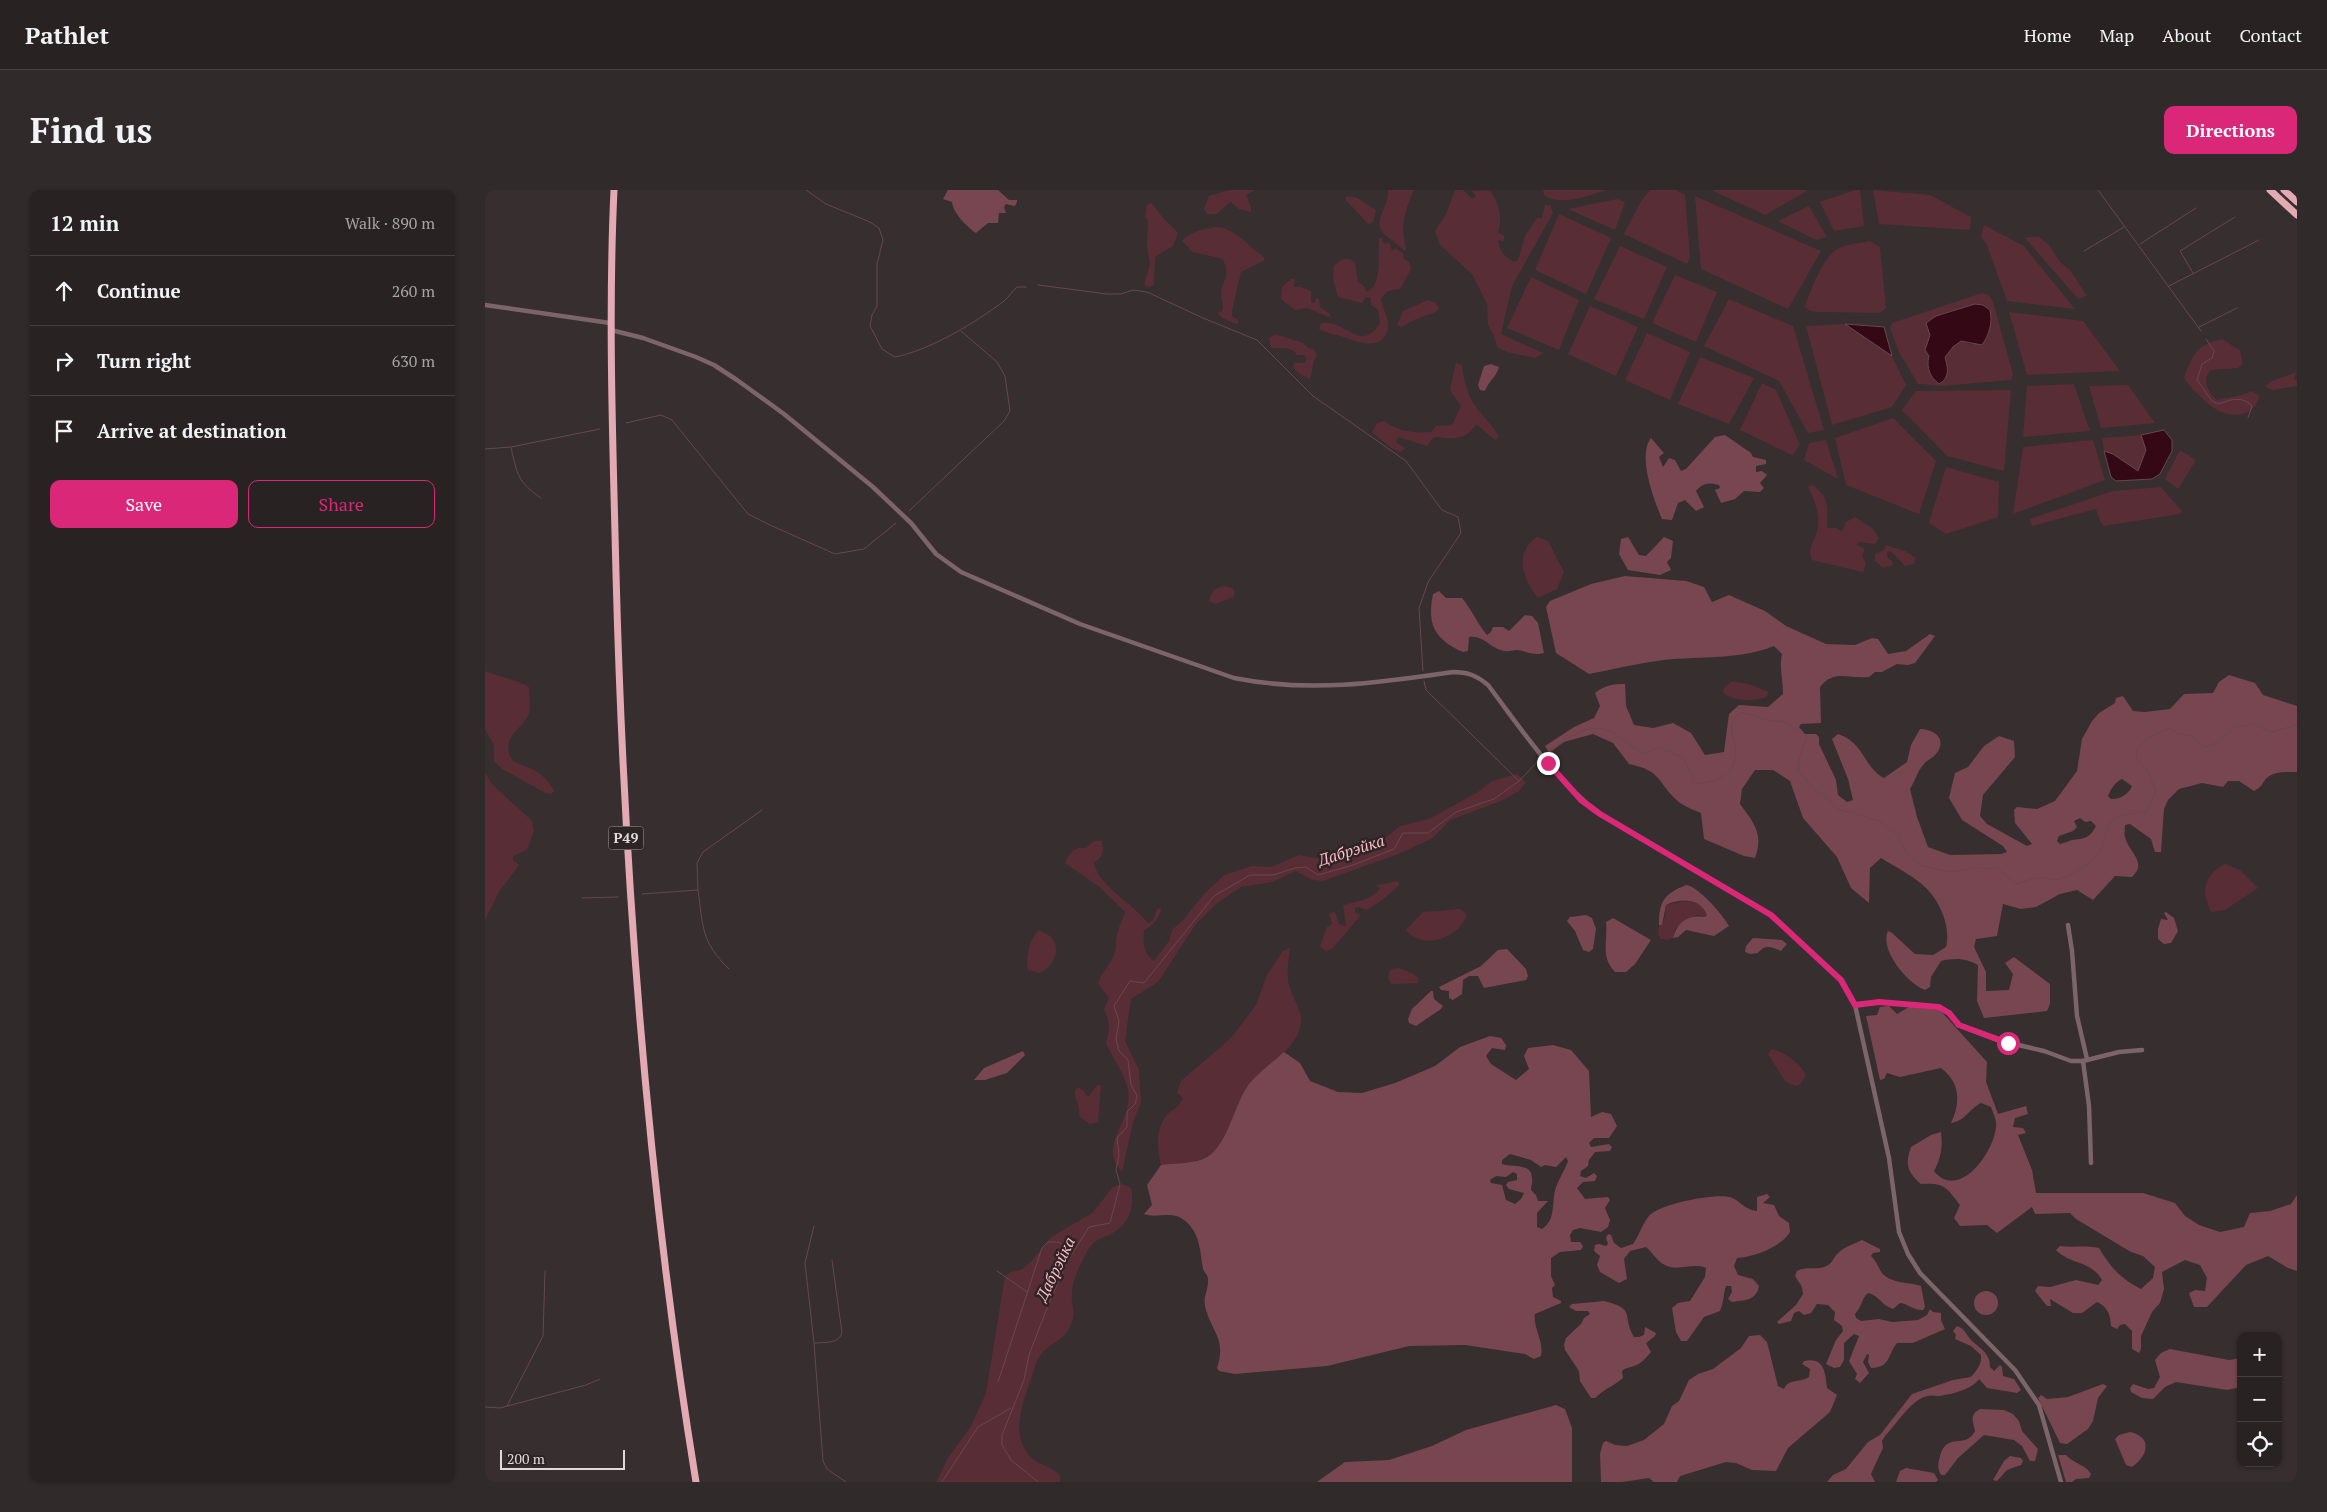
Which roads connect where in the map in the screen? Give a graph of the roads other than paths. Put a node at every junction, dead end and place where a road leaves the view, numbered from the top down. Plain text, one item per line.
1 (614, 190) edge
2 (2270, 190) edge
3 (2284, 190) edge
4 (2297, 202) edge
5 (2297, 215) edge
6 (485, 305) edge
7 (610, 327) junction
8 (2068, 925) dead end
9 (1855, 1005) junction
10 (2142, 1050) dead end
11 (2085, 1060) junction
12 (2091, 1163) dead end
13 (696, 1482) edge
14 (2061, 1482) edge

1 - 7 highway, Р49
2 - 5 highway
3 - 4 highway
6 - 7 street
7 - 9 street
7 - 13 highway, Р49
8 - 11 street
9 - 11 street
9 - 14 street
10 - 11 street
11 - 12 street

